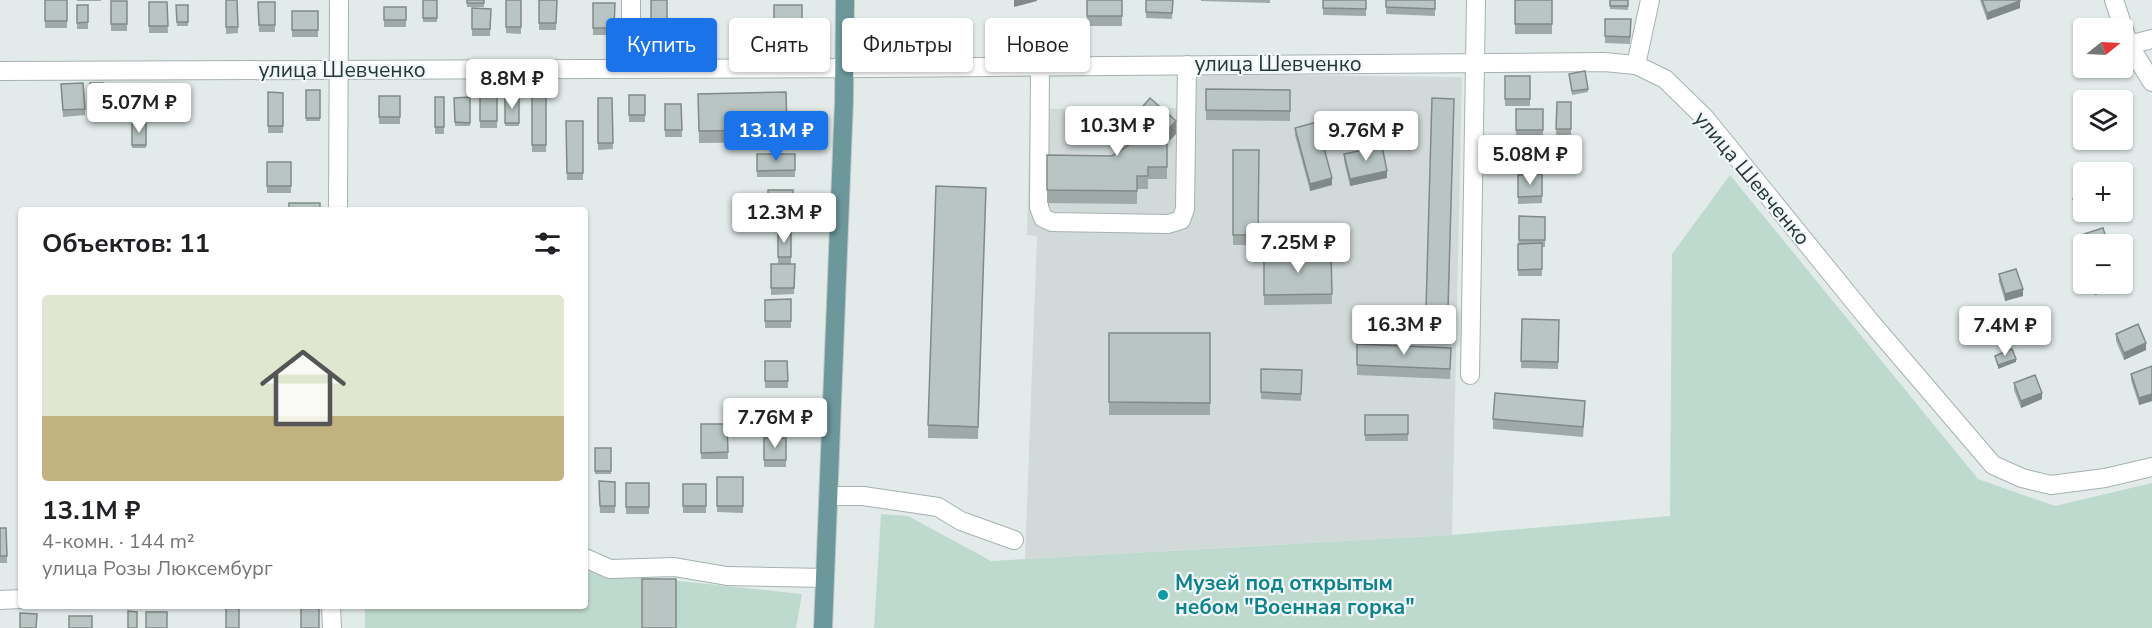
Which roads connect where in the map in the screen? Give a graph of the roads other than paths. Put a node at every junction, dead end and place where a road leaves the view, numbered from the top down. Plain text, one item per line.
1 (339, 0) edge
2 (631, 0) edge
3 (845, 0) edge
4 (1476, 0) edge
5 (1650, 0) edge
6 (2114, 0) edge
7 (631, 18) edge
8 (845, 18) edge
9 (2120, 18) edge
10 (2152, 39) edge
11 (2133, 44) edge
12 (2133, 51) edge
13 (1475, 62) junction
14 (1187, 65) junction
15 (1636, 65) junction
16 (1090, 66) edge
17 (606, 68) edge
18 (717, 68) edge
19 (842, 68) edge
20 (339, 70) junction
21 (0, 71) edge
22 (844, 72) edge
23 (1040, 72) edge
24 (2152, 82) edge
25 (338, 207) edge
26 (1470, 375) dead end
27 (2152, 467) edge
28 (828, 496) junction
29 (1014, 540) dead end
30 (588, 559) edge
31 (825, 578) junction
32 (18, 598) edge
33 (0, 600) edge
34 (331, 609) edge
35 (332, 628) edge
36 (823, 628) edge

1 - 20 street
2 - 7 street
3 - 8 main road
4 - 13 street
5 - 15 street
6 - 9 street
10 - 11 street
12 - 24 street
13 - 14 street, улица Шевченко
13 - 15 street, улица Шевченко
13 - 26 street
14 - 16 street, улица Шевченко
14 - 23 street
15 - 27 street, улица Шевченко
17 - 20 street, улица Шевченко
18 - 19 street, улица Шевченко
20 - 21 street, улица Шевченко
20 - 25 street
22 - 28 main road
28 - 29 street
28 - 31 main road
30 - 31 street
31 - 36 main road
32 - 33 street
34 - 35 street

